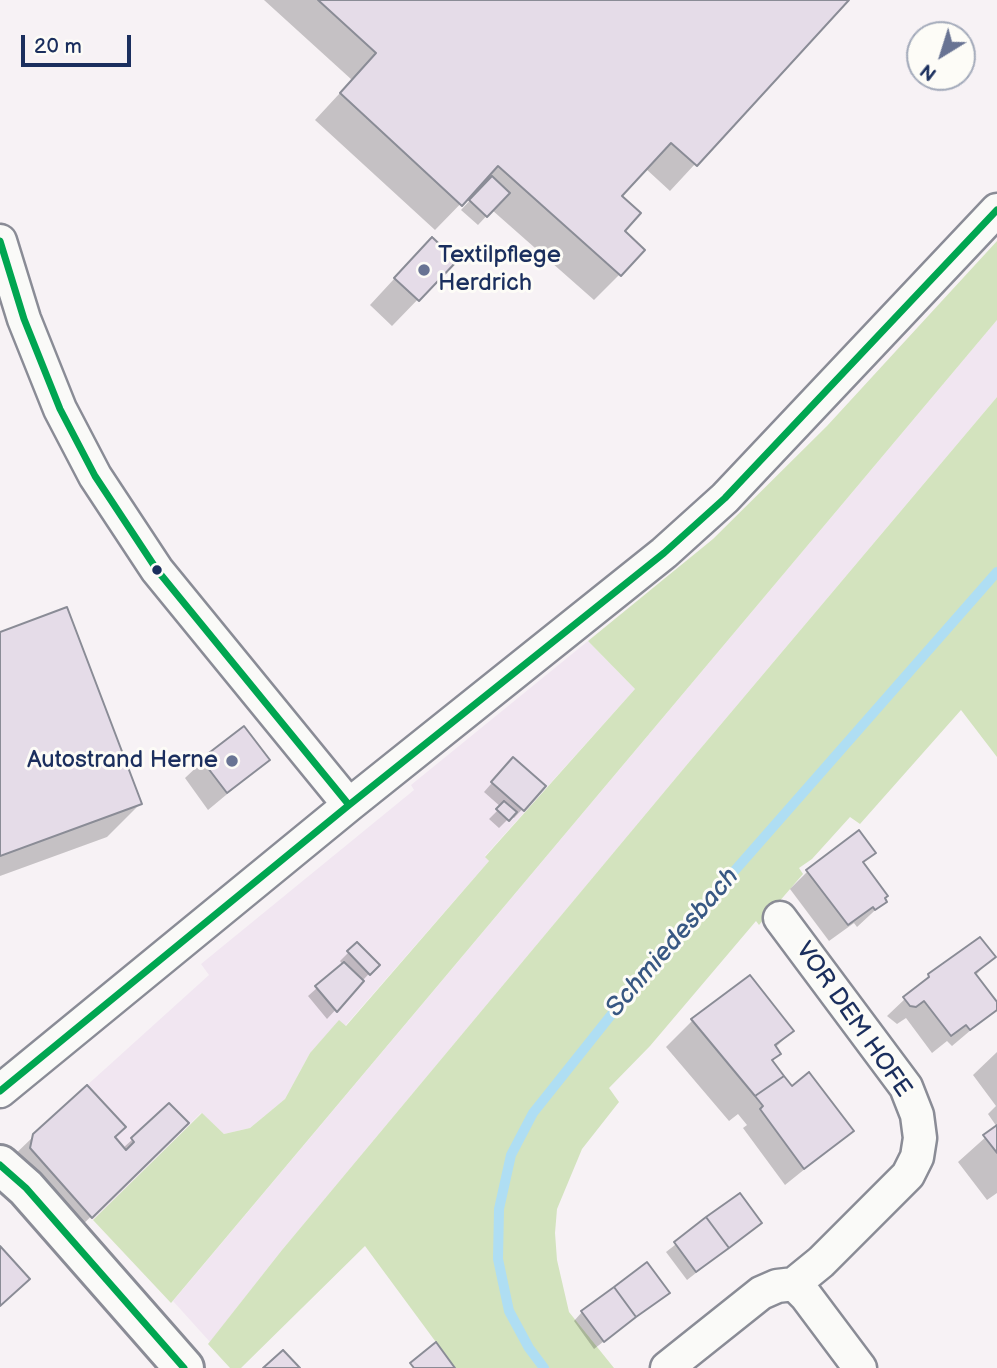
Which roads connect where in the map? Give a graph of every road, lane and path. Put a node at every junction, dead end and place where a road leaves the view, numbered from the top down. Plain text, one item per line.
1 (997, 210) edge
2 (0, 241) edge
3 (12, 323) edge
4 (349, 805) junction
5 (780, 918) dead end
6 (0, 1091) edge
7 (0, 1165) edge
8 (794, 1284) junction
9 (184, 1368) edge
10 (667, 1368) edge
11 (860, 1368) edge

1 - 4 street
2 - 3 street
3 - 4 street
4 - 6 street
5 - 8 street, VOR DEM HOFE
7 - 9 street
8 - 10 street, VOR DEM HOFE
8 - 11 street

